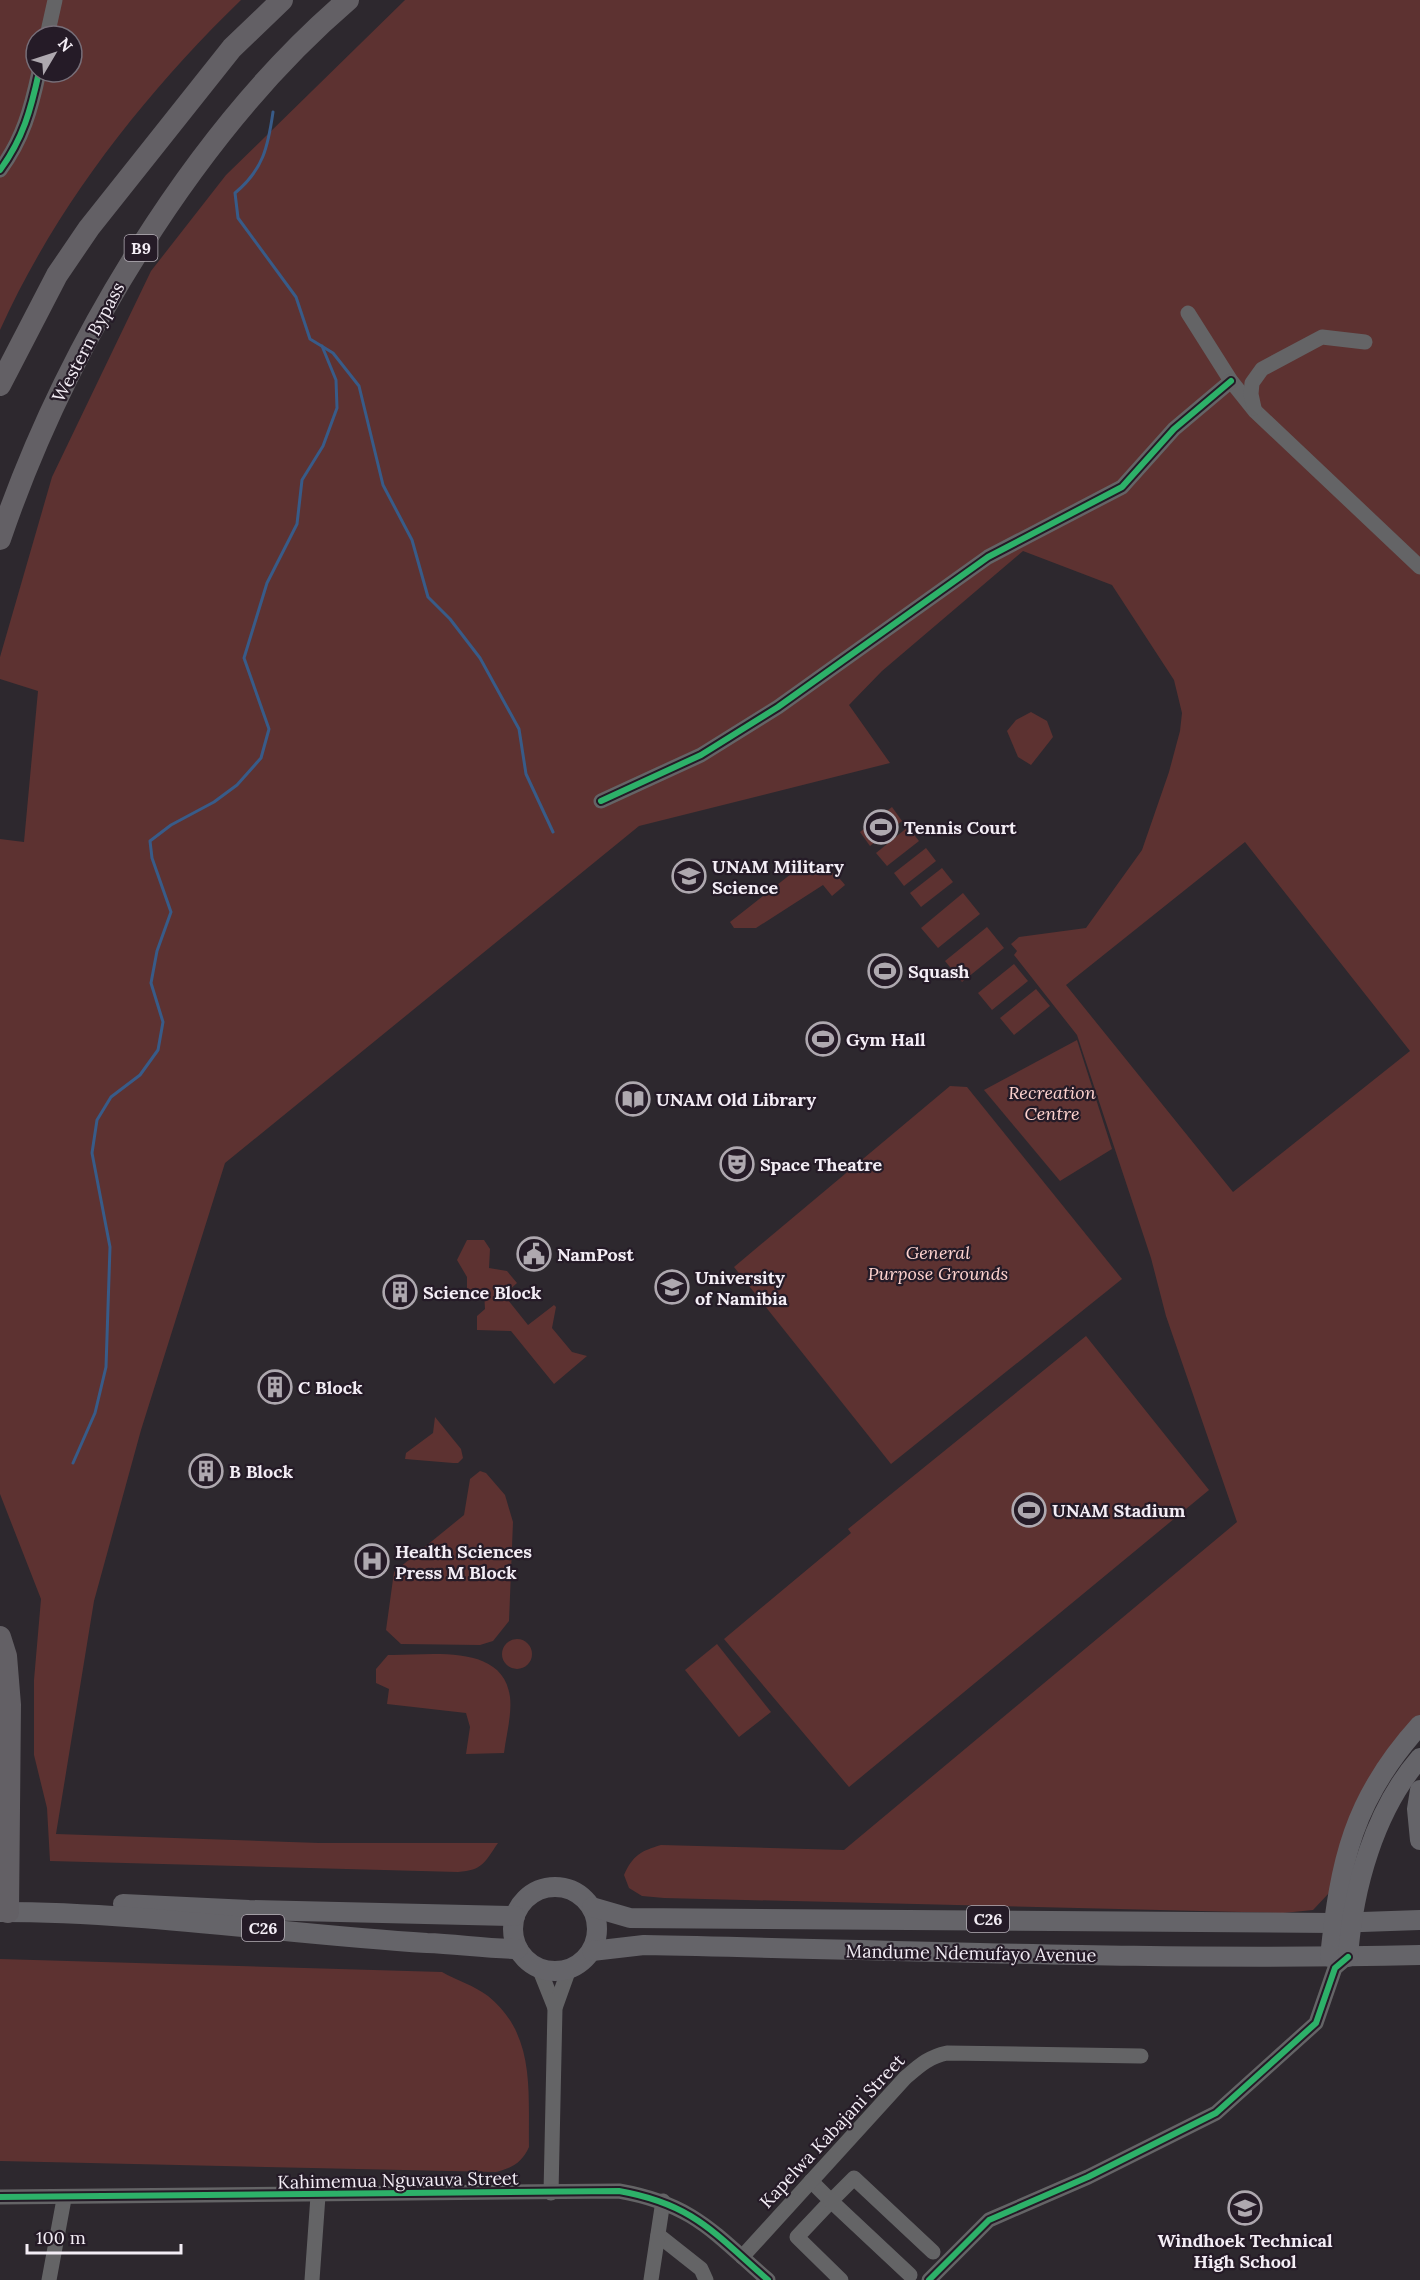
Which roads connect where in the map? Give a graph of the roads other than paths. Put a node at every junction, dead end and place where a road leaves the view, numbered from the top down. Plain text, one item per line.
1 (55, 0) edge
2 (282, 0) edge
3 (348, 0) edge
4 (49, 24) edge
5 (36, 84) edge
6 (0, 170) edge
7 (1188, 313) dead end
8 (1365, 342) dead end
9 (1231, 381) junction
10 (0, 385) edge
11 (1255, 411) junction
12 (0, 539) edge
13 (1420, 567) edge
14 (601, 801) dead end
15 (0, 1637) edge
16 (1420, 1725) edge
17 (1420, 1758) edge
18 (1420, 1790) edge
19 (1420, 1840) edge
20 (4, 1905) edge
21 (592, 1907) junction
22 (1420, 1920) edge
23 (1342, 1923) junction
24 (515, 1932) junction
25 (592, 1951) junction
26 (1420, 1955) edge
27 (1338, 1961) junction
28 (535, 1966) junction
29 (569, 1970) junction
30 (555, 2008) junction
31 (1141, 2056) dead end
32 (811, 2181) junction
33 (551, 2193) junction
34 (318, 2196) junction
35 (0, 2197) edge
36 (64, 2199) junction
37 (831, 2200) junction
38 (663, 2201) junction
39 (658, 2235) junction
40 (933, 2252) dead end
41 (742, 2257) junction
42 (910, 2275) dead end
43 (49, 2280) edge
44 (312, 2280) edge
45 (651, 2280) edge
46 (706, 2280) edge
47 (768, 2280) edge
48 (841, 2280) edge
49 (929, 2280) edge

1 - 4 street
2 - 10 highway
3 - 12 highway, Western Bypass / B9
5 - 6 street
7 - 9 street
8 - 11 street
9 - 11 street
9 - 14 street
11 - 13 street
15 - 20 highway
16 - 23 main road
17 - 23 main road
18 - 19 main road
20 - 24 main road, C26
20 - 24 main road, C26
21 - 23 main road, Mandume Ndemufayo Avenue / C26
21 - 24 main road, Mandume Ndemufayo Avenue / C26
21 - 25 main road
22 - 23 main road, Mandume Ndemufayo Avenue / C26
23 - 27 main road
24 - 28 main road
25 - 27 main road, Mandume Ndemufayo Avenue / C26
25 - 29 main road
26 - 27 main road, Mandume Ndemufayo Avenue / C26
27 - 49 street
28 - 29 main road
28 - 30 street
29 - 30 street
30 - 33 street
31 - 32 street, Kapelwa Kabajani Street
32 - 37 street
32 - 41 street, Kapelwa Kabajani Street
33 - 34 street, Kahimemua Nguvauva Street
33 - 38 street, Kahimemua Nguvauva Street
34 - 36 street, Kahimemua Nguvauva Street
34 - 44 street
35 - 36 street, Kahimemua Nguvauva Street
36 - 43 street
37 - 40 street
37 - 42 street
37 - 48 street
38 - 39 street
38 - 41 street, Kahimemua Nguvauva Street
39 - 45 street
39 - 46 street
41 - 47 street, Kahimemua Nguvauva Street

